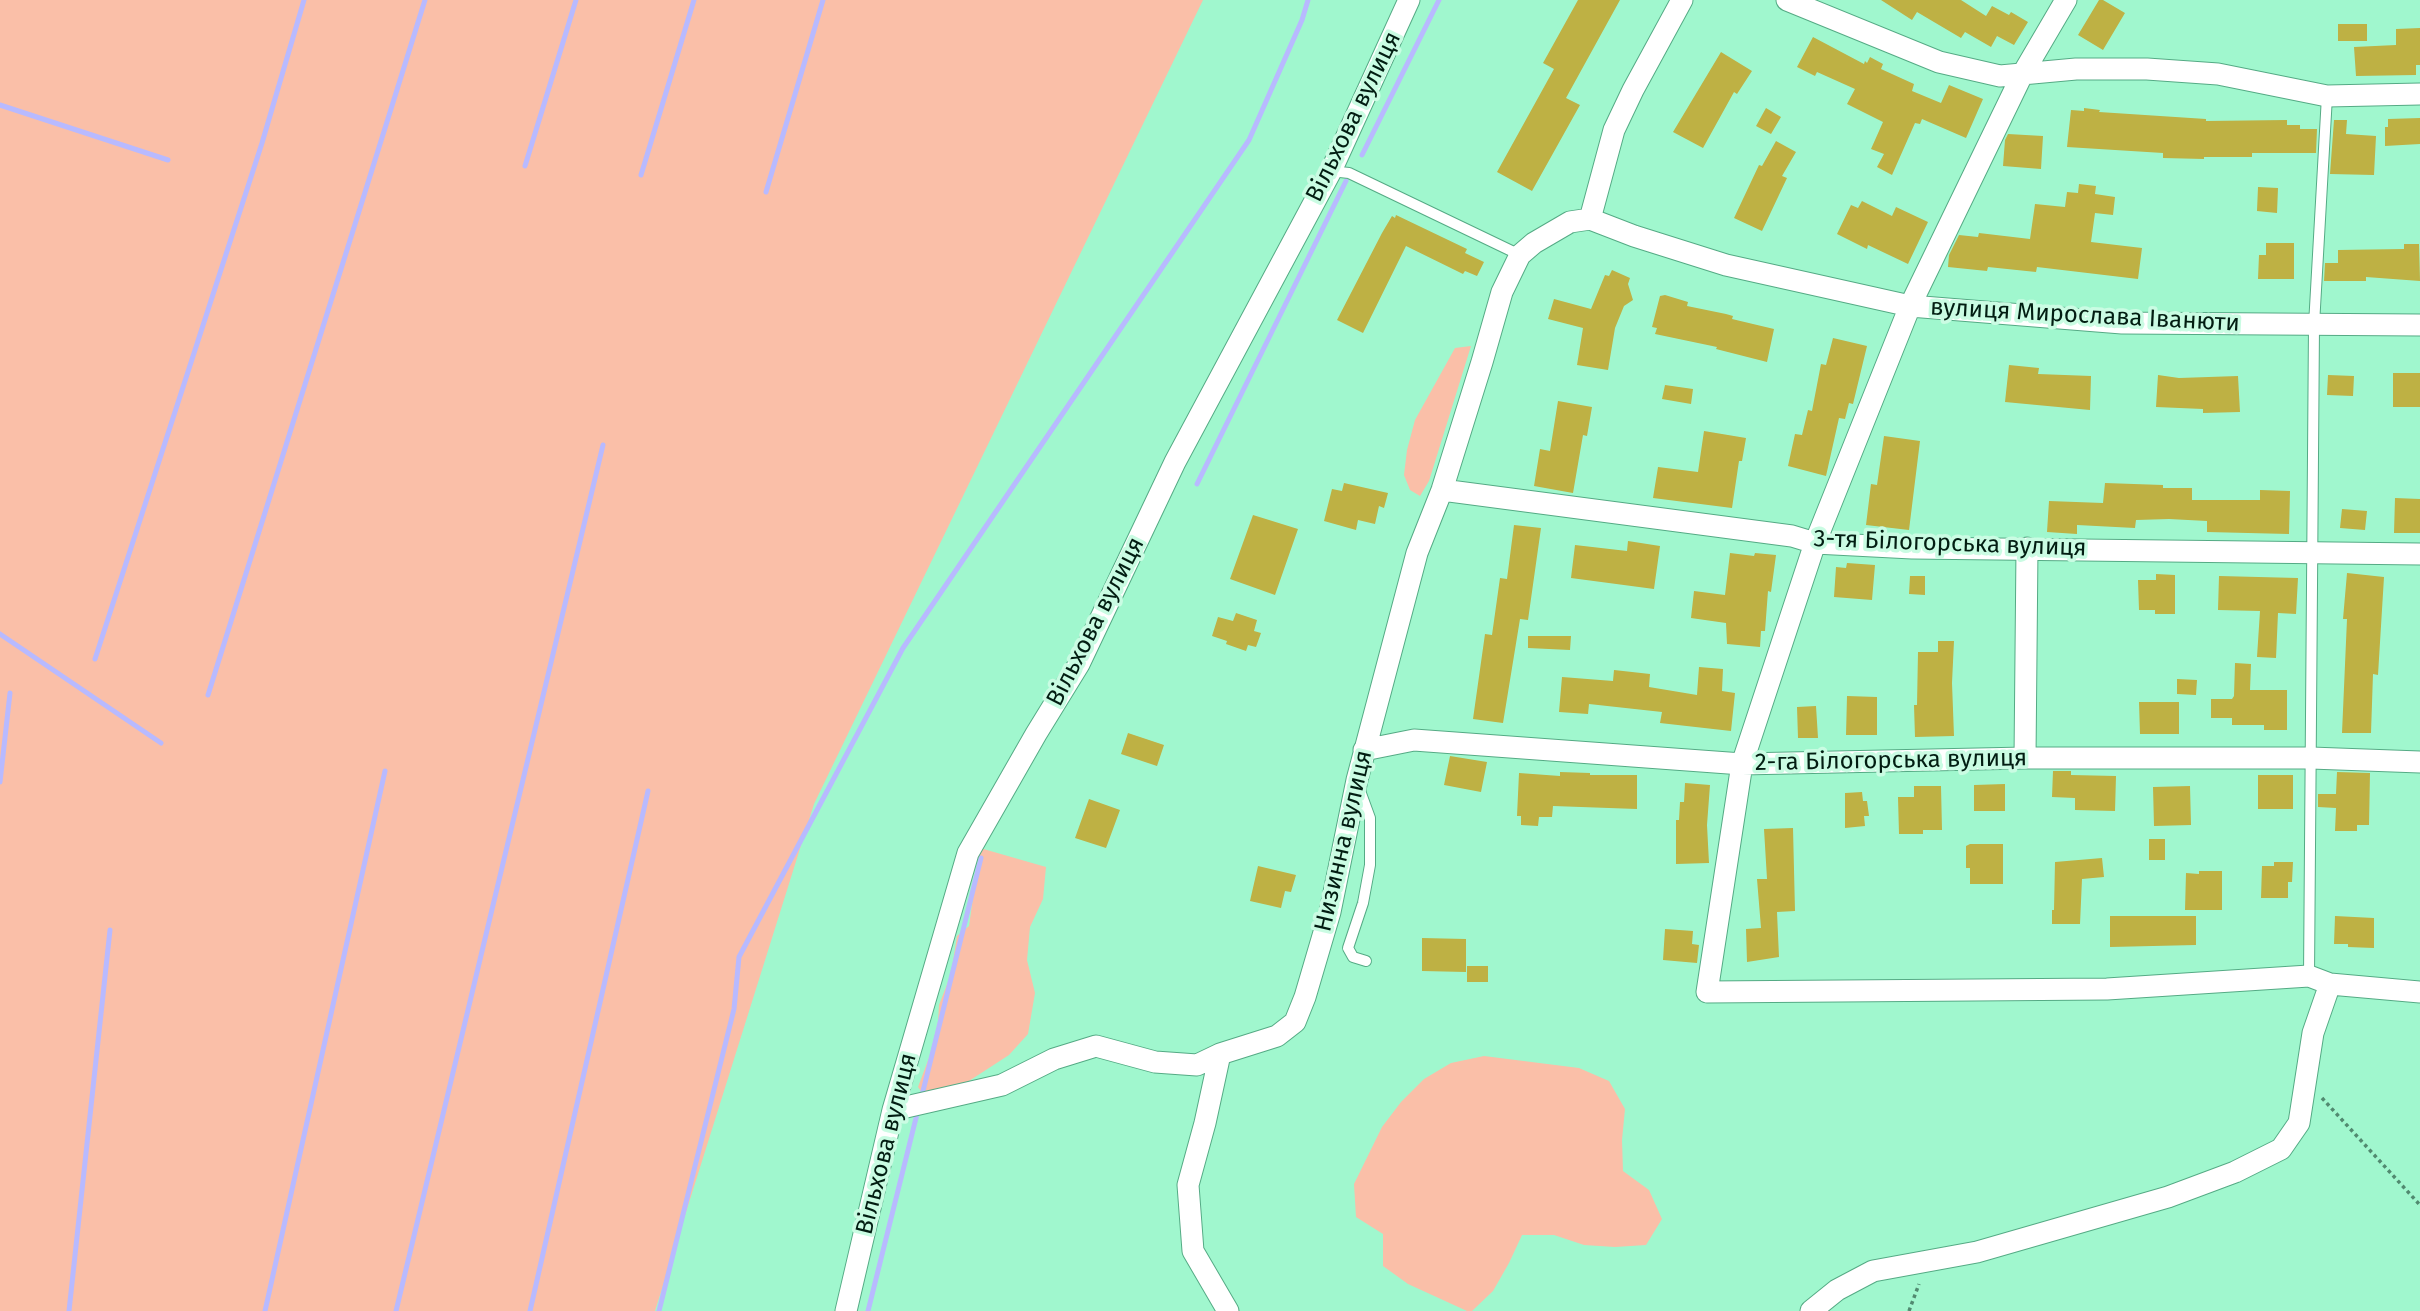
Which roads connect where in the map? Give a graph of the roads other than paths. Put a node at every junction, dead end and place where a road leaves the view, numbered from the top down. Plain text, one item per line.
1 (1409, 0) edge
2 (1682, 0) edge
3 (1787, 0) edge
4 (2066, 0) edge
5 (2022, 75) junction
6 (2420, 94) edge
7 (2328, 96) junction
8 (1331, 171) junction
9 (1590, 219) junction
10 (1520, 255) junction
11 (1910, 306) junction
12 (2314, 325) junction
13 (2420, 325) edge
14 (1442, 490) junction
15 (1815, 543) junction
16 (2027, 548) junction
17 (2313, 552) junction
18 (2420, 554) edge
19 (1364, 750) junction
20 (2025, 758) junction
21 (2311, 758) junction
22 (2420, 762) edge
23 (1742, 764) junction
24 (1357, 780) junction
25 (1366, 961) dead end
26 (2309, 975) junction
27 (2330, 984) junction
28 (2420, 992) edge
29 (1220, 1054) junction
30 (892, 1110) junction
31 (846, 1311) edge
32 (1228, 1311) edge
33 (1811, 1311) edge

1 - 8 street, Вільхова вулиця
2 - 9 street
3 - 5 street
4 - 5 street
5 - 7 street
5 - 11 street
6 - 7 street
7 - 12 lane
8 - 10 lane
8 - 30 street, Вільхова вулиця
9 - 10 street
9 - 11 street, вулиця Мирослава Іванюти
10 - 14 street, Низинна вулиця
11 - 12 street, вулиця Мирослава Іванюти
11 - 15 street
12 - 13 street, вулиця Мирослава Іванюти
12 - 17 lane
14 - 15 street, 3-тя Білогорська вулиця
14 - 19 street, Низинна вулиця
15 - 16 street, 3-тя Білогорська вулиця
15 - 23 street
16 - 17 street, 3-тя Білогорська вулиця
16 - 20 street
17 - 18 street, 3-тя Білогорська вулиця
17 - 21 lane
19 - 23 street, 2-га Білогорська вулиця
19 - 24 street, Низинна вулиця
20 - 21 street, 2-га Білогорська вулиця
20 - 23 street, 2-га Білогорська вулиця
21 - 22 street, 2-га Білогорська вулиця
21 - 26 lane
23 - 26 street
24 - 25 lane
24 - 29 street, Низинна вулиця
26 - 27 street
27 - 28 street
27 - 33 street
29 - 30 street, Низинна вулиця
29 - 32 street
30 - 31 street, Вільхова вулиця

